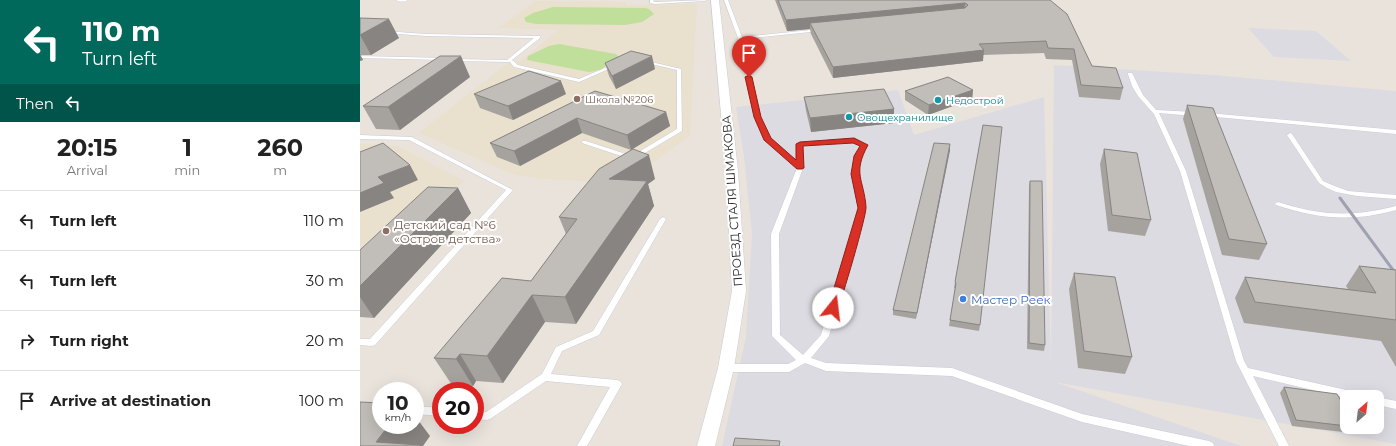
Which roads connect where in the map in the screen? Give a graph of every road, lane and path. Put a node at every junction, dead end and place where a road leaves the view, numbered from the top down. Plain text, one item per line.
1 (398, 0) edge
2 (406, 0) edge
3 (652, 0) edge
4 (705, 0) edge
5 (715, 0) edge
6 (726, 0) edge
7 (825, 30) edge
8 (383, 32) edge
9 (740, 38) junction
10 (360, 57) edge
11 (640, 60) edge
12 (508, 61) junction
13 (619, 64) edge
14 (1130, 74) dead end
15 (1154, 111) junction
16 (1396, 132) edge
17 (1290, 135) dead end
18 (360, 137) edge
19 (584, 142) dead end
20 (800, 168) junction
21 (1396, 197) edge
22 (1278, 204) dead end
23 (1396, 208) edge
24 (663, 219) dead end
25 (360, 342) edge
26 (804, 359) junction
27 (726, 368) junction
28 (1245, 371) junction
29 (545, 378) junction
30 (1340, 392) edge
31 (1384, 402) edge
32 (1396, 405) edge
33 (484, 416) edge
34 (582, 446) edge
35 (706, 446) edge
36 (1209, 446) edge
37 (1284, 446) edge

1 - 2 lane
3 - 4 lane
5 - 27 street, ПРОЕЗД СТАЛЯ ШМАКОВА
6 - 9 lane
7 - 9 lane
8 - 12 lane
9 - 20 lane
10 - 12 lane
11 - 19 lane
12 - 13 lane
14 - 15 lane
15 - 16 lane
15 - 28 lane
17 - 21 lane
18 - 25 lane
20 - 26 lane
20 - 26 lane
22 - 23 lane
24 - 29 lane
26 - 27 lane
26 - 36 lane
27 - 35 street, ПРОЕЗД СТАЛЯ ШМАКОВА
28 - 30 lane
28 - 37 lane
29 - 33 lane
29 - 34 lane
31 - 32 lane

